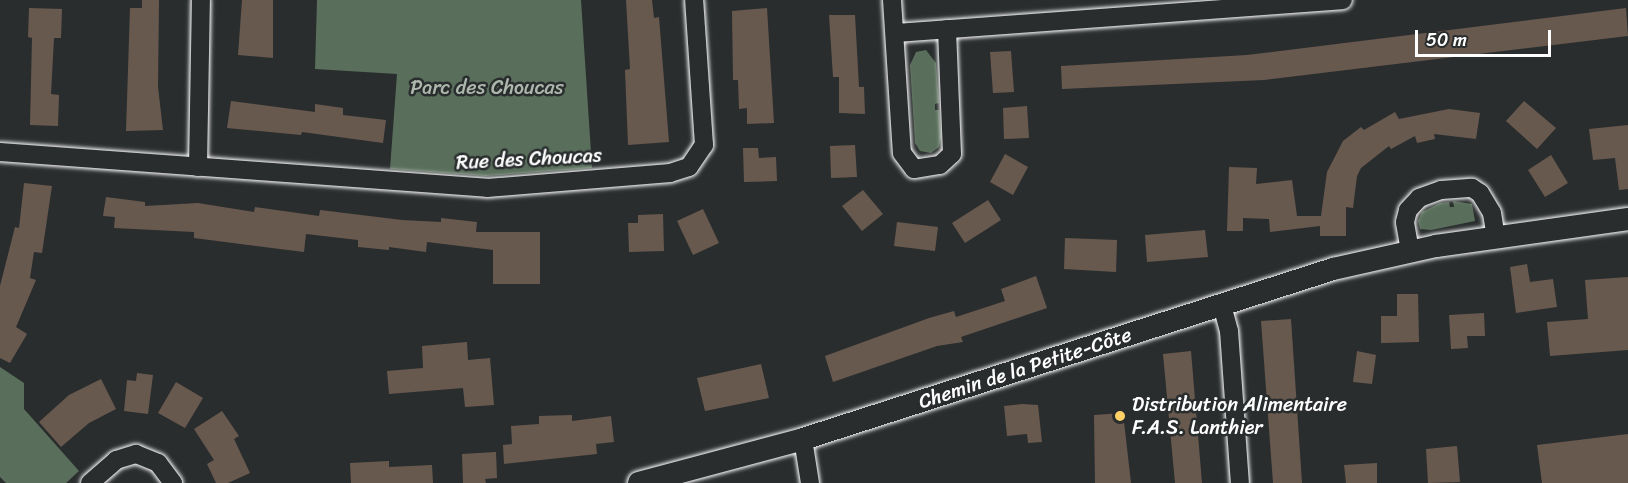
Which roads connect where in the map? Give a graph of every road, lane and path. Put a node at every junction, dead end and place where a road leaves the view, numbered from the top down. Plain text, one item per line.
1 (201, 0) edge
2 (694, 0) edge
3 (892, 0) edge
4 (1343, 0) edge
5 (947, 28) junction
6 (894, 33) junction
7 (0, 153) edge
8 (198, 167) junction
9 (1628, 219) edge
10 (1496, 237) junction
11 (1410, 251) junction
12 (1222, 305) junction
13 (803, 439) junction
14 (90, 483) edge
15 (173, 483) edge
16 (639, 483) edge
17 (810, 483) edge
18 (1240, 483) edge

1 - 8 street
2 - 8 street, Rue des Choucas
3 - 6 street
4 - 5 street
5 - 6 street
5 - 6 street
7 - 8 street, Rue des Choucas
9 - 10 street, Chemin de la Petite-Côte
10 - 11 street, Chemin de la Petite-Côte
10 - 11 street
11 - 12 street, Chemin de la Petite-Côte
12 - 13 street, Chemin de la Petite-Côte
12 - 18 street
13 - 16 street, Chemin de la Petite-Côte
13 - 17 street
14 - 15 street

